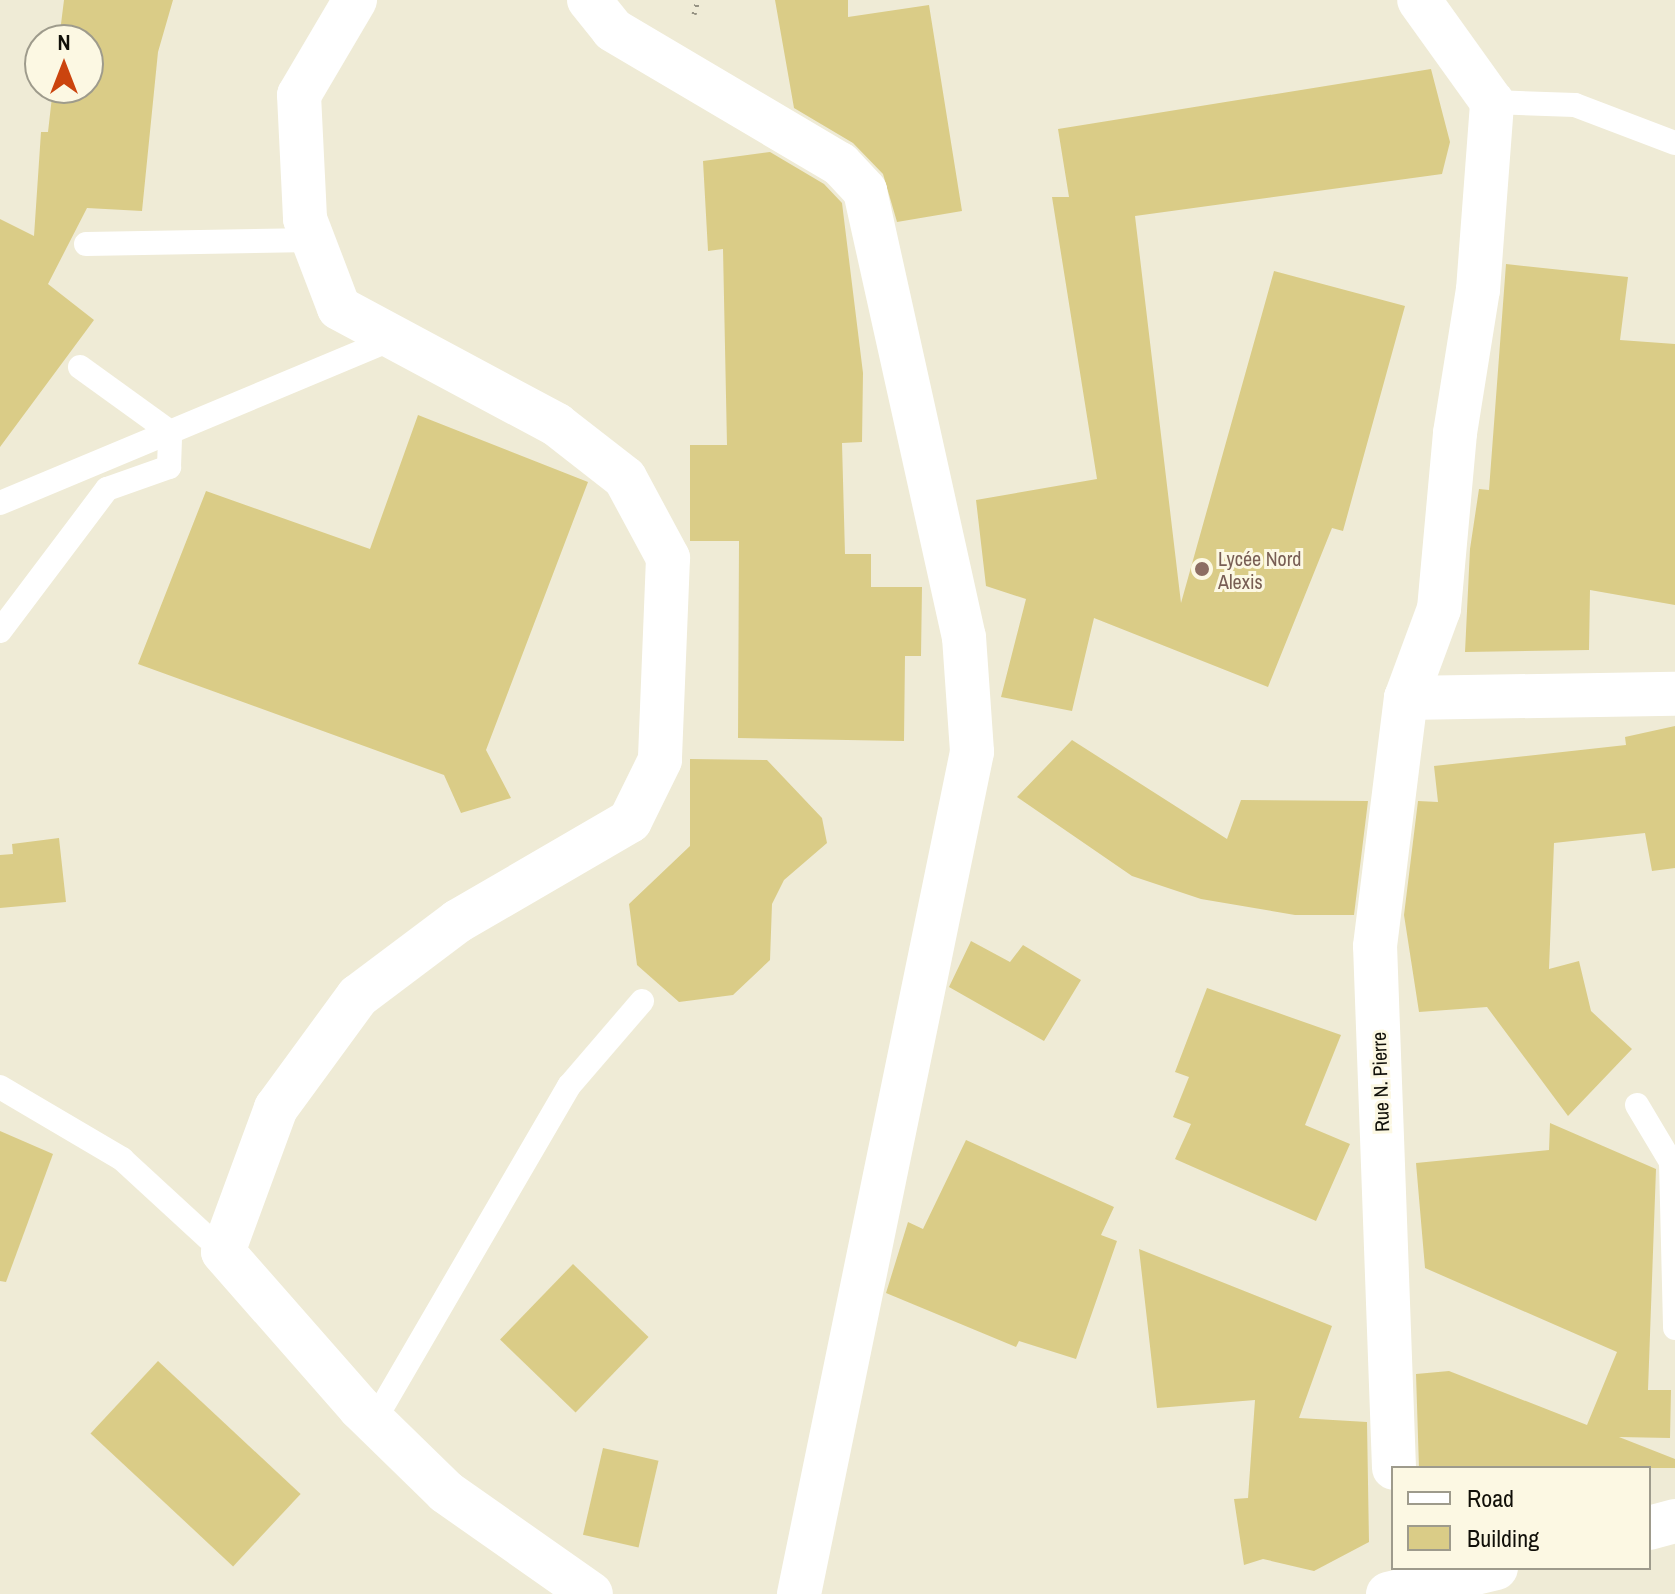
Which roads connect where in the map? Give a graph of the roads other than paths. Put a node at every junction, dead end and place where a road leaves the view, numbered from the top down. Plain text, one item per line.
1 (355, 0) edge
2 (589, 0) edge
3 (1419, 0) edge
4 (1492, 102) junction
5 (1675, 143) edge
6 (312, 240) junction
7 (86, 244) dead end
8 (392, 339) junction
9 (80, 367) dead end
10 (170, 432) junction
11 (0, 503) edge
12 (0, 631) edge
13 (1675, 694) edge
14 (1406, 698) junction
15 (642, 1001) dead end
16 (0, 1087) edge
17 (1637, 1105) dead end
18 (223, 1252) junction
19 (1675, 1328) edge
20 (374, 1421) junction
21 (1394, 1466) edge
22 (1675, 1521) edge
23 (1651, 1527) edge
24 (1483, 1570) edge
25 (1395, 1584) edge
26 (591, 1594) edge
27 (799, 1594) edge

1 - 6 street
2 - 27 street
3 - 4 street
4 - 5 lane
4 - 14 street, Rue N. Pierre
6 - 7 lane
6 - 8 street
8 - 10 lane
8 - 18 street
9 - 10 lane
10 - 11 lane
10 - 12 lane
13 - 14 street
14 - 21 street, Rue N. Pierre
15 - 20 lane
16 - 18 lane
17 - 19 lane
18 - 20 street
20 - 26 street
22 - 23 street
24 - 25 street

